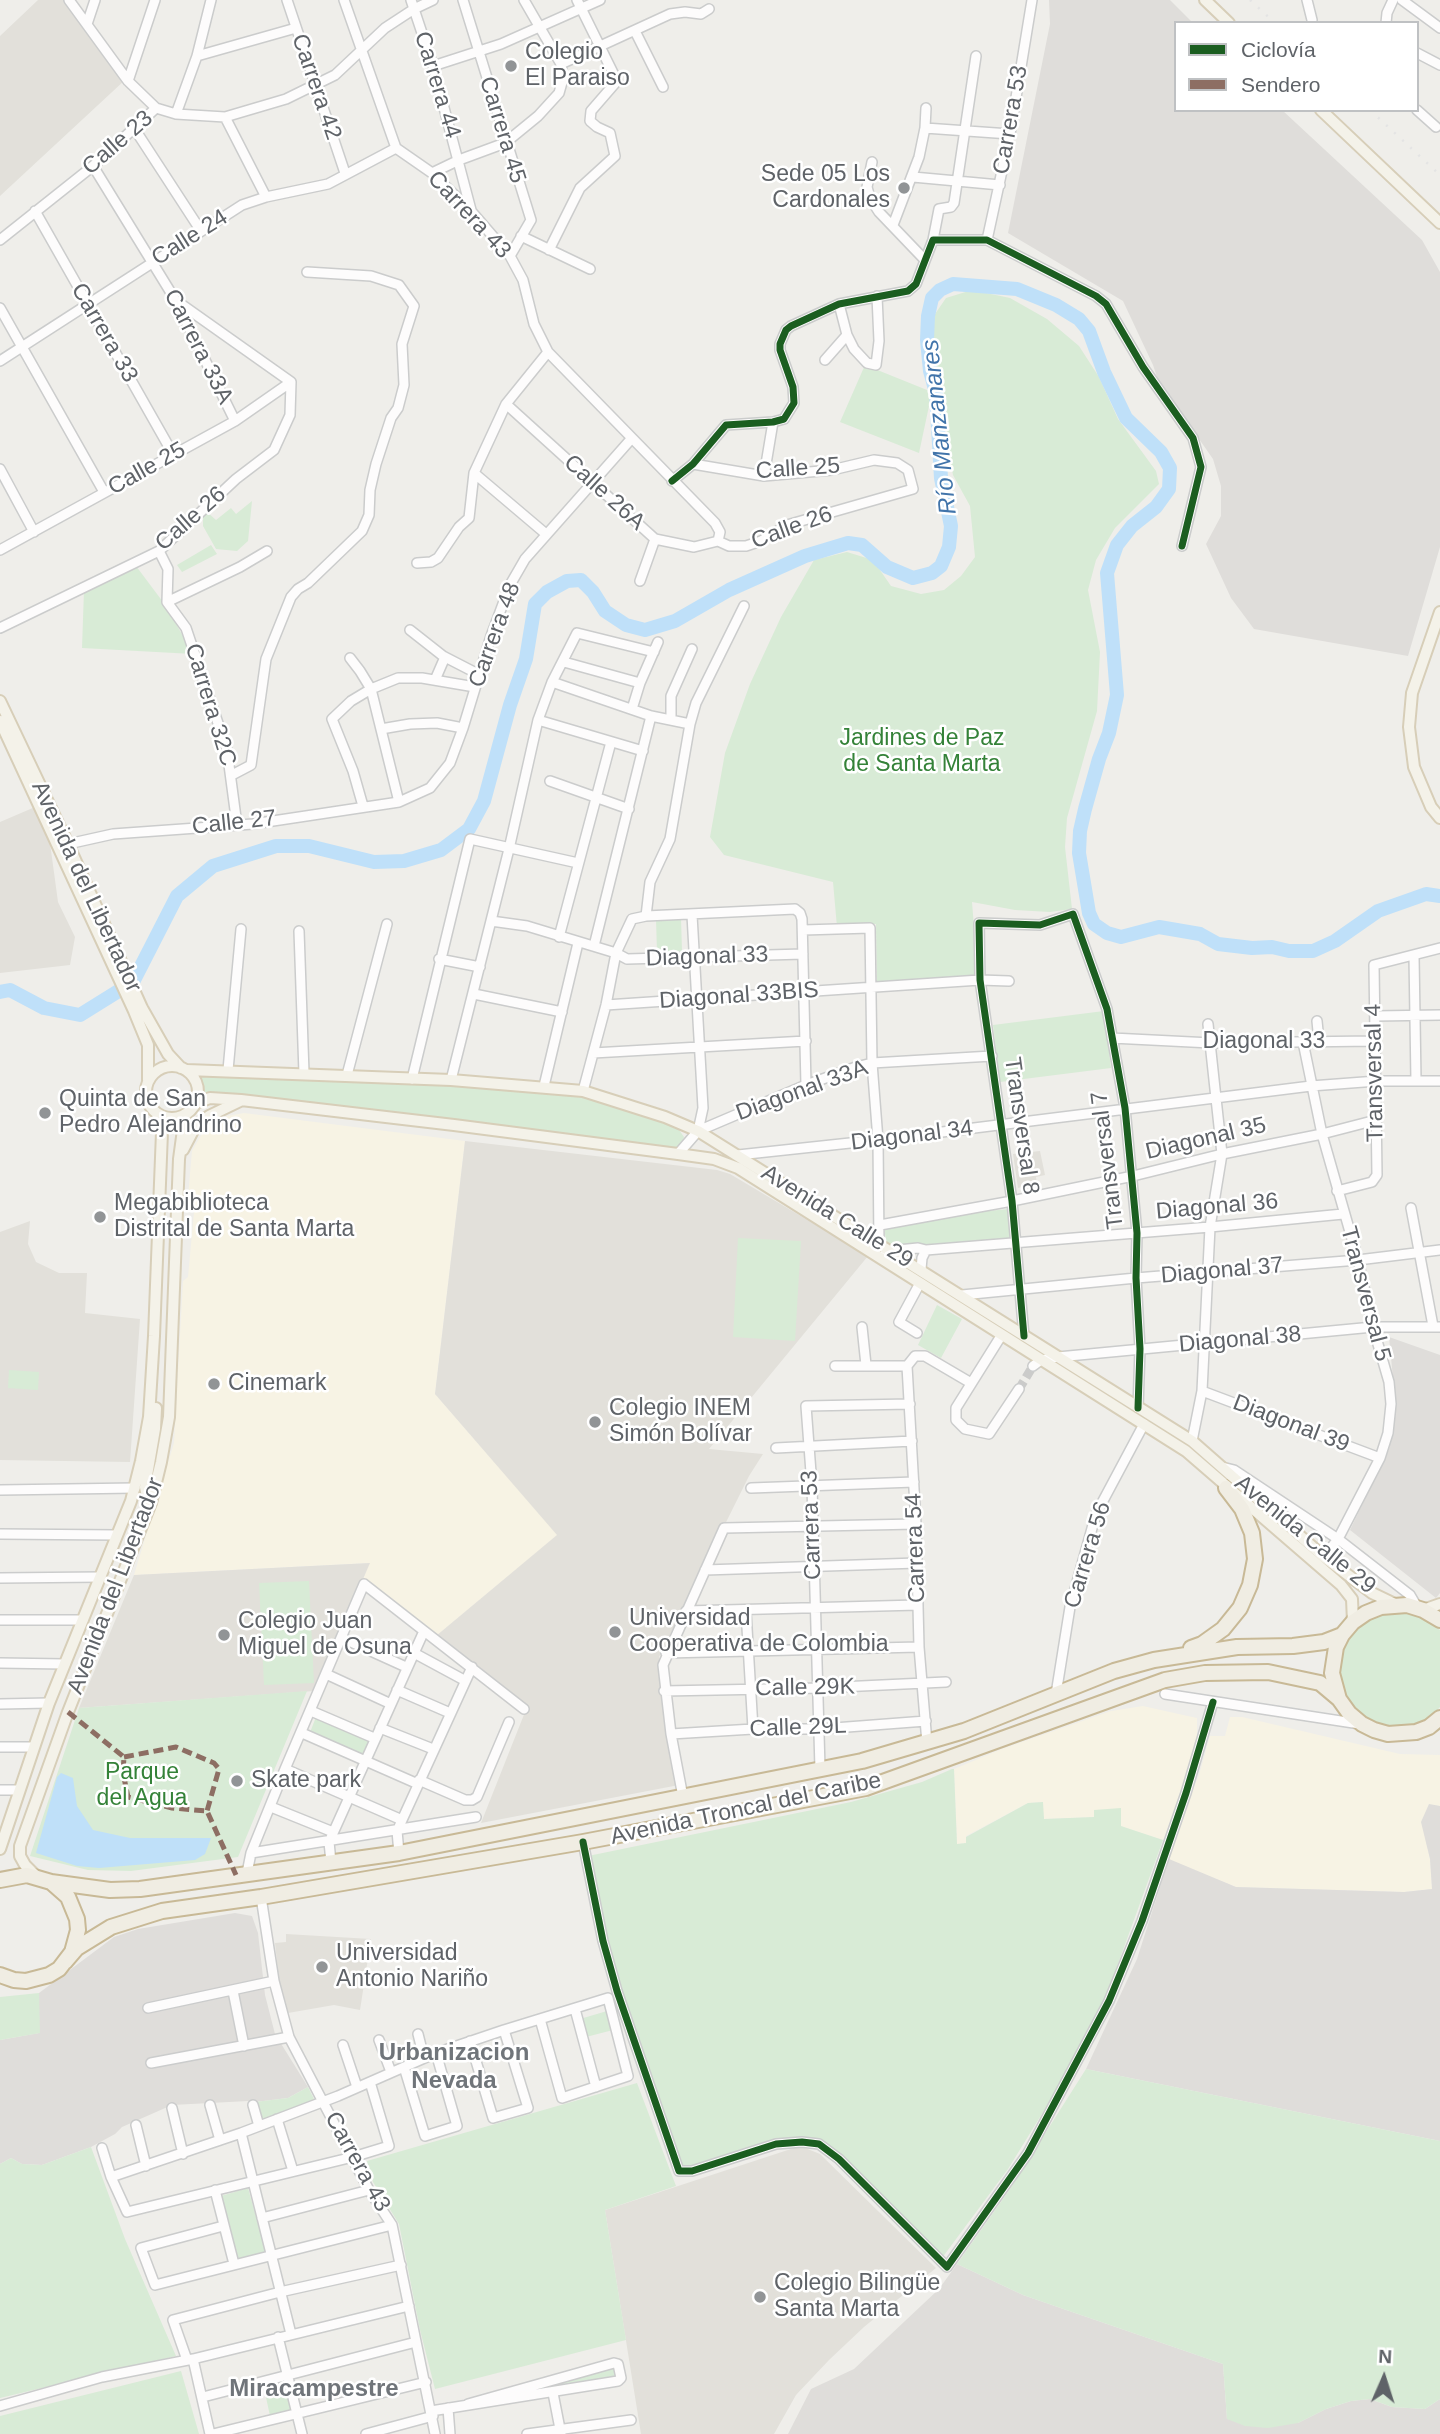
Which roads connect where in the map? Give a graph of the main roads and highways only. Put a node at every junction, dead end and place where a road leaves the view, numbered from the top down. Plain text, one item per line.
1 (1205, 0) edge
2 (1227, 21) edge
3 (1323, 112) edge
4 (1440, 223) edge
5 (1440, 612) edge
6 (0, 701) edge
7 (5, 729) edge
8 (1440, 818) edge
9 (103, 934) junction
10 (138, 1009) junction
11 (184, 1069) junction
12 (148, 1080) junction
13 (241, 1100) junction
14 (196, 1103) junction
15 (158, 1114) junction
16 (185, 1115) junction
17 (179, 1159) junction
18 (880, 1252) junction
19 (151, 1381) junction
20 (1226, 1488) junction
21 (151, 1503) junction
22 (1440, 1604) edge
23 (1396, 1605) junction
24 (1420, 1609) junction
25 (1440, 1620) edge
26 (1353, 1622) junction
27 (1342, 1635) junction
28 (1154, 1660) junction
29 (1339, 1699) junction
30 (1436, 1723) edge
31 (0, 1849) edge
32 (36, 1876) junction
33 (0, 1880) edge
34 (51, 1882) junction
35 (65, 1962) junction
36 (5, 1980) edge

1 - 2 main road
3 - 4 main road
5 - 8 main road
6 - 7 main road, Avenida del Libertador
7 - 9 main road, Avenida del Libertador
7 - 9 main road, Avenida del Libertador
9 - 10 main road, Avenida del Libertador
10 - 11 main road, Avenida del Libertador
10 - 12 main road, Avenida del Libertador
11 - 12 main road
11 - 14 main road
11 - 18 main road, Avenida Calle 29
12 - 15 main road
13 - 14 main road, Avenida Calle 29
13 - 17 main road
13 - 18 main road, Avenida Calle 29
14 - 16 main road
15 - 16 main road
15 - 19 main road, Avenida del Libertador
16 - 17 main road, Avenida del Libertador
17 - 21 main road, Avenida del Libertador
18 - 20 main road, Avenida Calle 29
18 - 23 main road, Avenida Calle 29
19 - 21 main road
19 - 31 main road, Avenida del Libertador
20 - 26 main road, Avenida Calle 29
20 - 28 highway
21 - 32 main road, Avenida del Libertador
22 - 24 main road
23 - 24 highway
23 - 26 highway
24 - 25 highway
26 - 27 highway
27 - 28 highway, Avenida Troncal del Caribe
27 - 29 highway
28 - 34 highway, Avenida Troncal del Caribe
29 - 30 highway, Avenida Troncal del Caribe
29 - 35 highway, Avenida Troncal del Caribe
32 - 33 highway
32 - 34 highway, Avenida Troncal del Caribe
34 - 35 highway
35 - 36 highway, Avenida Troncal del Caribe

